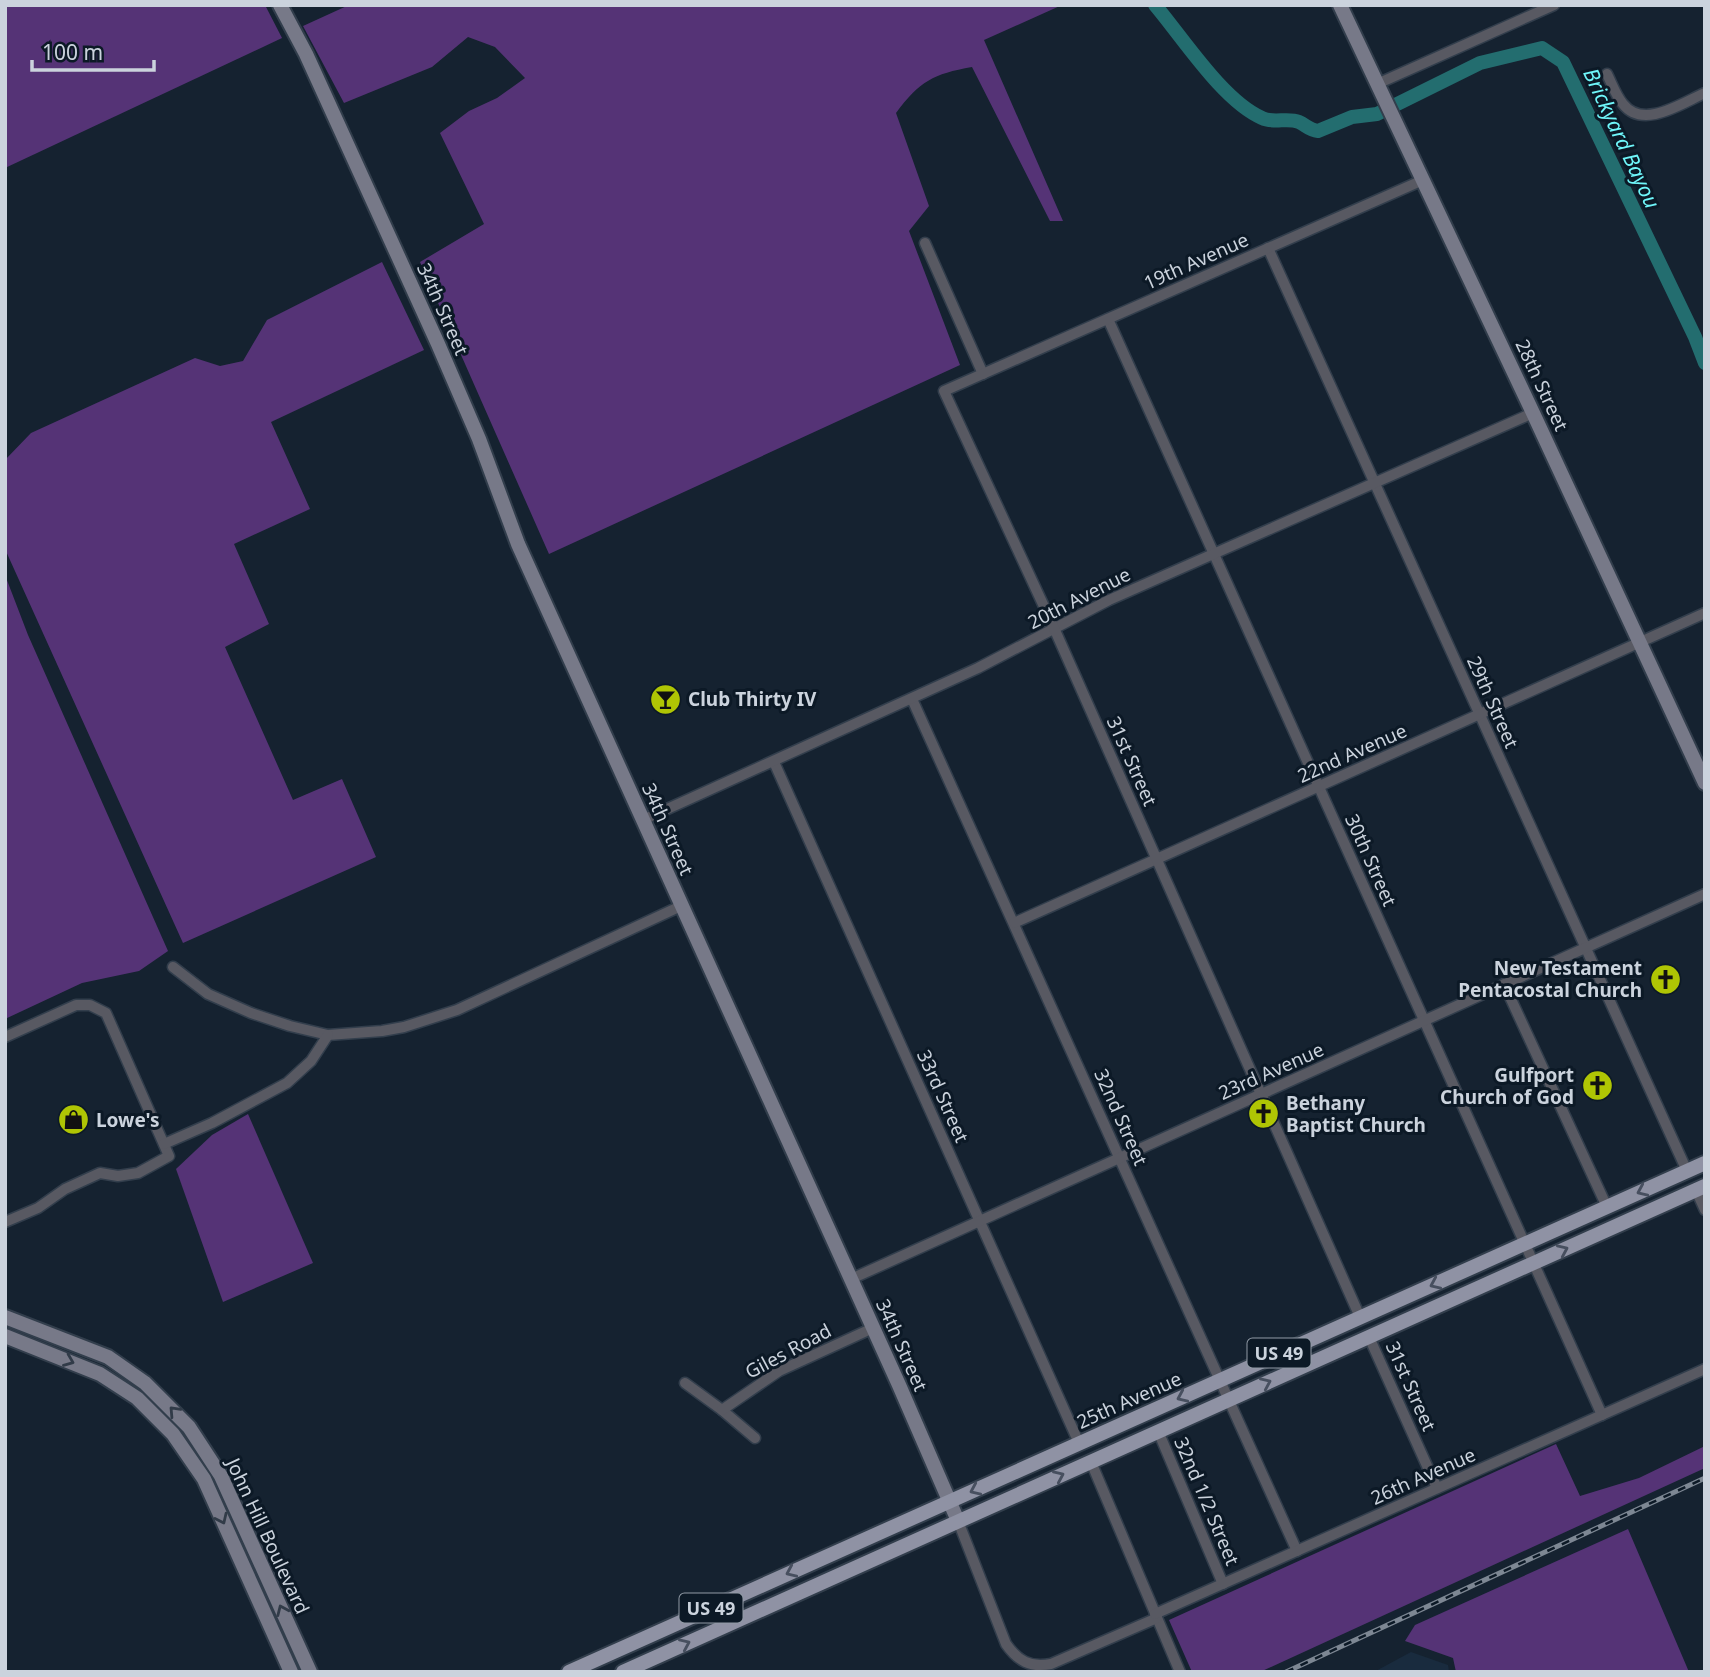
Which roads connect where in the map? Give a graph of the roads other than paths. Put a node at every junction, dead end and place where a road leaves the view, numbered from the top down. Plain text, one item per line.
1 (280, 5) edge
2 (1340, 5) edge
3 (1550, 6) edge
4 (1607, 75) dead end
5 (1380, 89) junction
6 (1705, 93) edge
7 (1423, 180) junction
8 (925, 243) dead end
9 (1268, 248) junction
10 (1108, 319) junction
11 (983, 374) junction
12 (1533, 412) junction
13 (1374, 482) junction
14 (1214, 553) junction
15 (1705, 613) edge
16 (1054, 628) junction
17 (1640, 642) junction
18 (912, 699) junction
19 (1480, 715) junction
20 (774, 762) junction
21 (1705, 783) edge
22 (1319, 787) junction
23 (643, 820) junction
24 (1156, 860) junction
25 (1705, 894) edge
26 (681, 906) junction
27 (1014, 923) junction
28 (1586, 948) junction
29 (173, 967) dead end
30 (1504, 984) junction
31 (1424, 1020) junction
32 (328, 1035) junction
33 (5, 1037) edge
34 (1261, 1094) junction
35 (164, 1144) junction
36 (1120, 1158) junction
37 (1705, 1163) edge
38 (1687, 1171) junction
39 (1700, 1188) edge
40 (1607, 1206) junction
41 (1705, 1210) edge
42 (979, 1221) junction
43 (5, 1222) edge
44 (1525, 1244) junction
45 (1534, 1263) junction
46 (851, 1279) junction
47 (5, 1317) edge
48 (1360, 1317) junction
49 (873, 1328) junction
50 (5, 1336) edge
51 (1369, 1337) junction
52 (1705, 1369) edge
53 (1220, 1380) junction
54 (685, 1383) dead end
55 (1229, 1400) junction
56 (722, 1410) junction
57 (1602, 1415) junction
58 (1158, 1432) junction
59 (755, 1438) dead end
60 (1079, 1443) junction
61 (1091, 1462) junction
62 (1437, 1489) junction
63 (949, 1502) junction
64 (958, 1521) junction
65 (1297, 1551) junction
66 (1223, 1584) junction
67 (1156, 1616) junction
68 (612, 1653) junction
69 (1025, 1664) joint
70 (291, 1672) edge
71 (310, 1672) edge
72 (569, 1672) edge
73 (622, 1672) edge
74 (1180, 1672) edge

1 - 23 street, 34th Street
2 - 5 street, 28th Street
3 - 5 street
4 - 6 street
5 - 7 street, 28th Street
7 - 9 street, 19th Avenue
7 - 12 street, 28th Street
8 - 11 street
9 - 10 street, 19th Avenue
9 - 13 street, 29th Street
10 - 11 street, 19th Avenue
10 - 14 street, 30th Street
11 - 16 street, 31st Street
12 - 13 street, 20th Avenue
12 - 17 street, 28th Street
13 - 14 street, 20th Avenue
13 - 19 street, 29th Street
14 - 16 street, 20th Avenue
14 - 22 street, 30th Street
15 - 17 street, 22nd Avenue
16 - 18 street, 20th Avenue
16 - 24 street, 31st Street
17 - 19 street, 22nd Avenue
17 - 21 street, 28th Street
18 - 20 street, 20th Avenue
18 - 27 street, 32nd Street
19 - 22 street, 22nd Avenue
19 - 28 street, 29th Street
20 - 23 street, 20th Avenue
20 - 42 street, 33rd Street
22 - 24 street, 22nd Avenue
22 - 31 street, 30th Street
23 - 26 street, 34th Street
24 - 27 street, 22nd Avenue
24 - 34 street, 31st Street
25 - 28 street, 23rd Avenue
26 - 32 street
26 - 46 street, 34th Street
27 - 36 street, 32nd Street
28 - 30 street, 23rd Avenue
28 - 38 street, 29th Street
29 - 32 street
30 - 31 street, 23rd Avenue
30 - 40 street
31 - 34 street, 23rd Avenue
31 - 44 street, 30th Street
32 - 35 street
33 - 35 street
34 - 36 street, 23rd Avenue
34 - 48 street, 31st Street
35 - 43 street
36 - 42 street, 23rd Avenue
36 - 53 street, 32nd Street
37 - 38 main road, 25th Avenue / US 49
38 -> 40 main road, 25th Avenue / US 49
39 - 41 street
45 -> 39 main road, US 49
40 - 44 main road, 25th Avenue / US 49
42 - 46 street, 23rd Avenue
42 - 60 street, 33rd Street
44 - 45 street, 30th Street
44 -> 48 main road, 25th Avenue / US 49
45 - 51 main road, US 49
45 - 57 street, 30th Street
46 - 49 street, 34th Street
71 -> 47 street, John Hill Boulevard
48 - 53 main road, 25th Avenue / US 49
49 - 56 street, Giles Road
49 - 63 street, 34th Street
50 -> 70 street, John Hill Boulevard
55 -> 51 main road, US 49
51 - 62 street, 31st Street
52 - 57 street, 26th Avenue
53 - 55 street, 32nd Street
53 -> 60 main road, 25th Avenue / US 49
54 - 56 street
55 - 58 main road, US 49
55 - 65 street, 32nd Street
56 - 59 street
57 - 62 street, 26th Avenue
58 - 61 main road, US 49
58 - 66 street, 32nd 1/2 Street
60 -> 63 main road, 25th Avenue / US 49
64 -> 61 main road, US 49
61 - 67 street
62 - 65 street, 26th Avenue
63 - 64 street, 34th Street
63 -> 68 main road, 25th Avenue / US 49
64 - 69 street, 34th Street
73 -> 64 main road, US 49
65 - 66 street, 26th Avenue
66 - 67 street, 26th Avenue
67 - 69 street, 26th Avenue
67 - 74 street
68 - 72 main road, 25th Avenue / US 49
68 - 73 street

